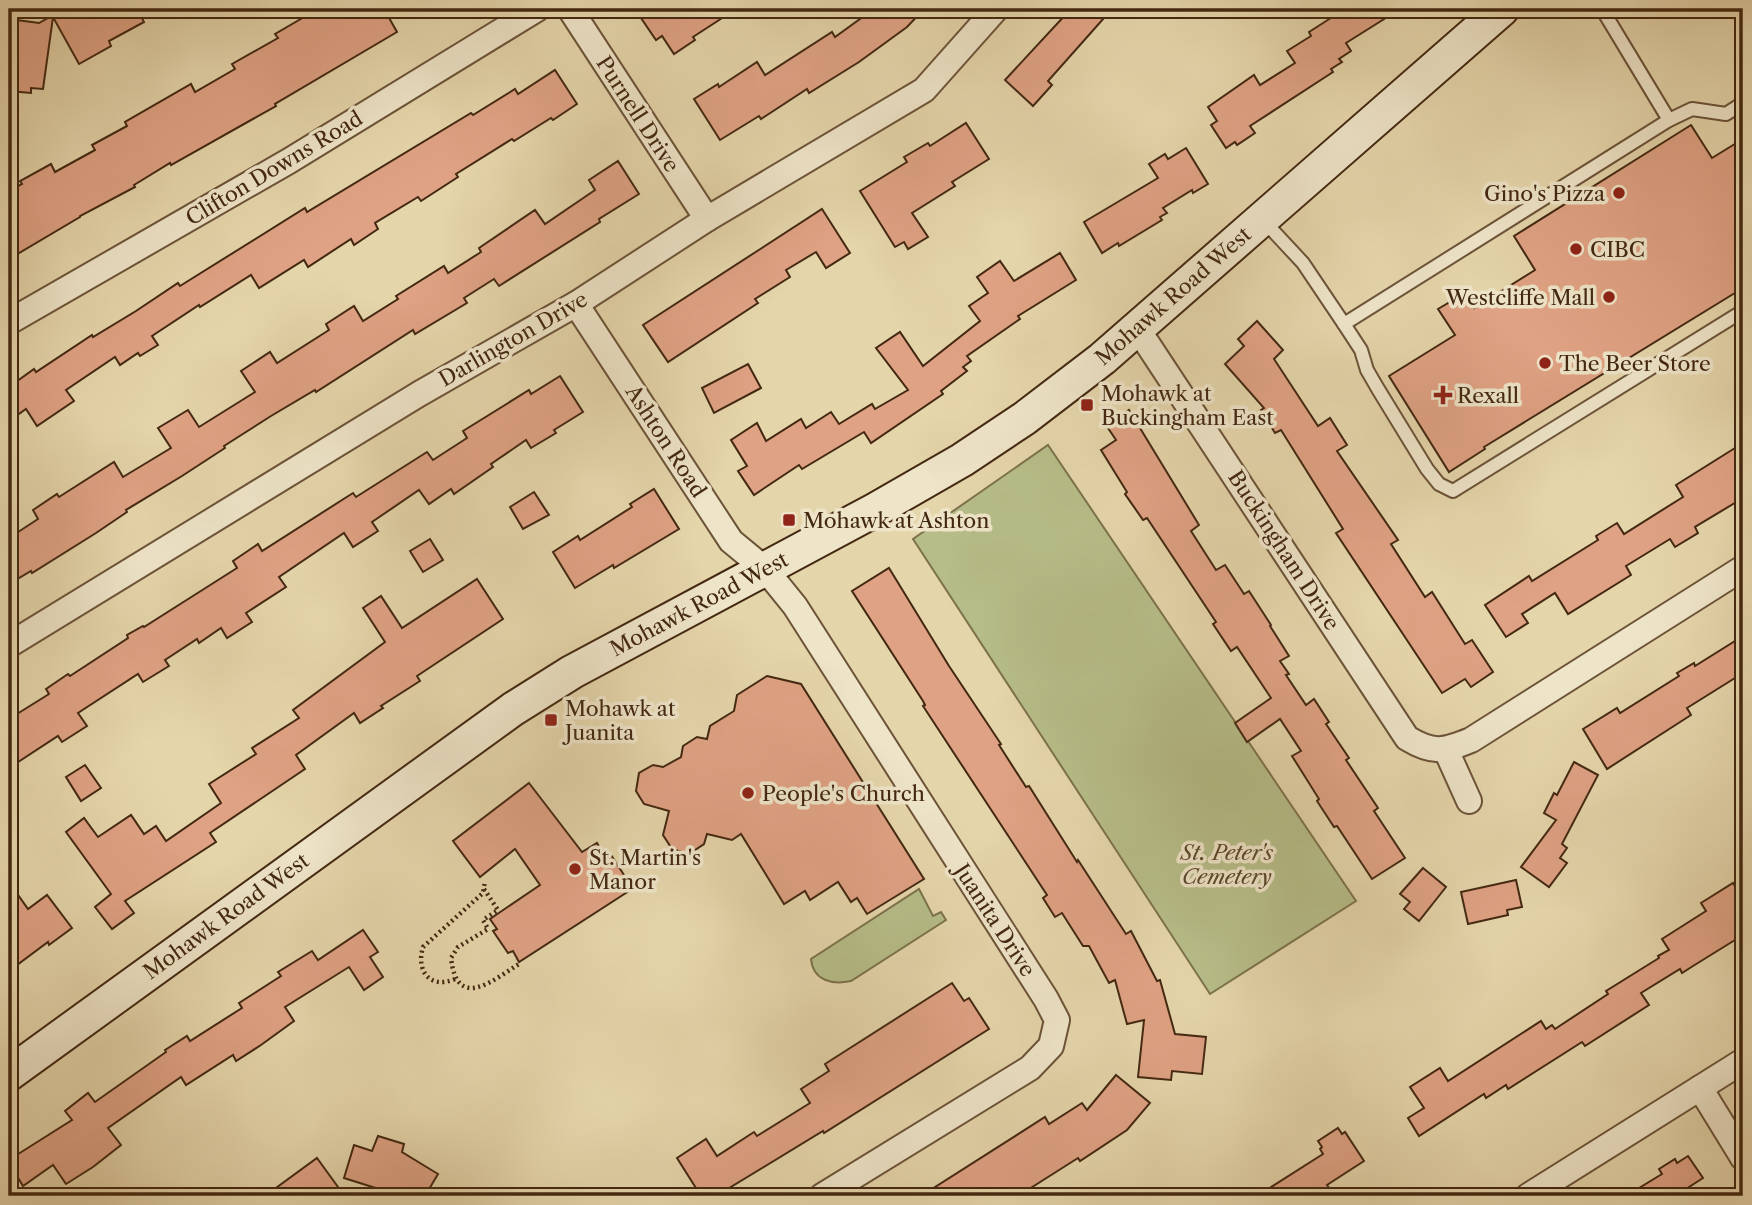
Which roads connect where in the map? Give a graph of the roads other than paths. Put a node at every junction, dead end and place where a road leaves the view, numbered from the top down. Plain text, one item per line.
1 (537, 9) edge
2 (570, 9) edge
3 (996, 9) edge
4 (1502, 9) edge
5 (1602, 9) edge
6 (1743, 103) edge
7 (1668, 120) junction
8 (707, 219) junction
9 (1262, 219) junction
10 (576, 304) junction
11 (1743, 311) edge
12 (9, 322) edge
13 (1344, 324) junction
14 (1137, 328) junction
15 (1743, 568) edge
16 (765, 569) junction
17 (9, 645) edge
18 (1446, 750) junction
19 (1469, 801) dead end
20 (1743, 1061) edge
21 (9, 1074) edge
22 (1700, 1088) junction
23 (1743, 1158) edge
24 (822, 1196) edge
25 (1528, 1196) edge

1 - 12 street, Clifton Downs Road
2 - 8 street, Purnell Drive
3 - 8 street, Darlington Drive
4 - 9 main road, Mohawk Road West
5 - 7 lane
6 - 7 lane
7 - 13 lane
8 - 10 street, Darlington Drive
9 - 13 lane
9 - 14 main road, Mohawk Road West
10 - 16 street, Ashton Road
10 - 17 street, Darlington Drive
11 - 13 lane
14 - 16 main road, Mohawk Road West
14 - 18 street, Buckingham Drive
15 - 18 street
16 - 21 main road, Mohawk Road West
16 - 24 street, Juanita Drive
18 - 19 street
20 - 22 street
22 - 23 street
22 - 25 street

